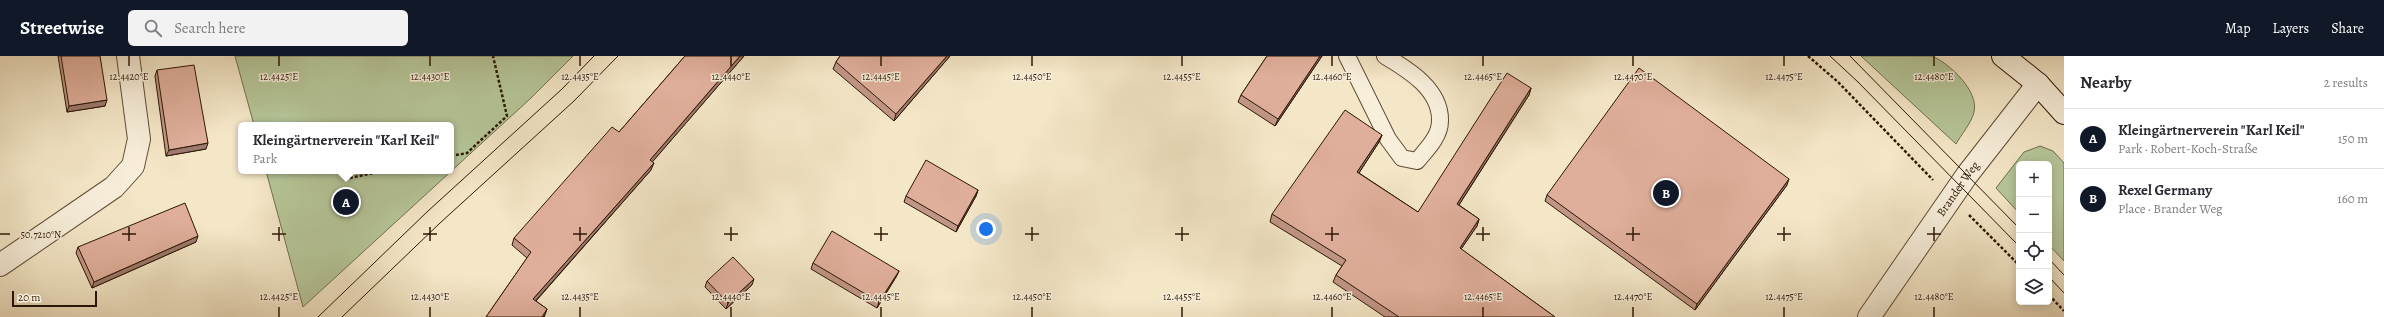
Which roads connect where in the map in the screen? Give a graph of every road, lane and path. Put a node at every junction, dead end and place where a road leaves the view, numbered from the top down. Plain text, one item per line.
1 (128, 56) edge
2 (493, 56) edge
3 (1347, 56) edge
4 (1385, 56) edge
5 (1808, 56) edge
6 (2003, 56) edge
7 (2038, 84) junction
8 (2064, 113) edge
9 (454, 155) edge
10 (368, 174) edge
11 (345, 179) dead end
12 (1951, 198) junction
13 (2016, 262) edge
14 (0, 265) edge
15 (2052, 298) edge
16 (2064, 311) edge
17 (1869, 317) edge

1 - 14 street
2 - 9 path
3 - 4 lane
5 - 12 path
6 - 7 street
7 - 8 street
7 - 12 street, Brander Weg
10 - 11 path
12 - 13 path
12 - 17 street, Brander Weg
15 - 16 path

